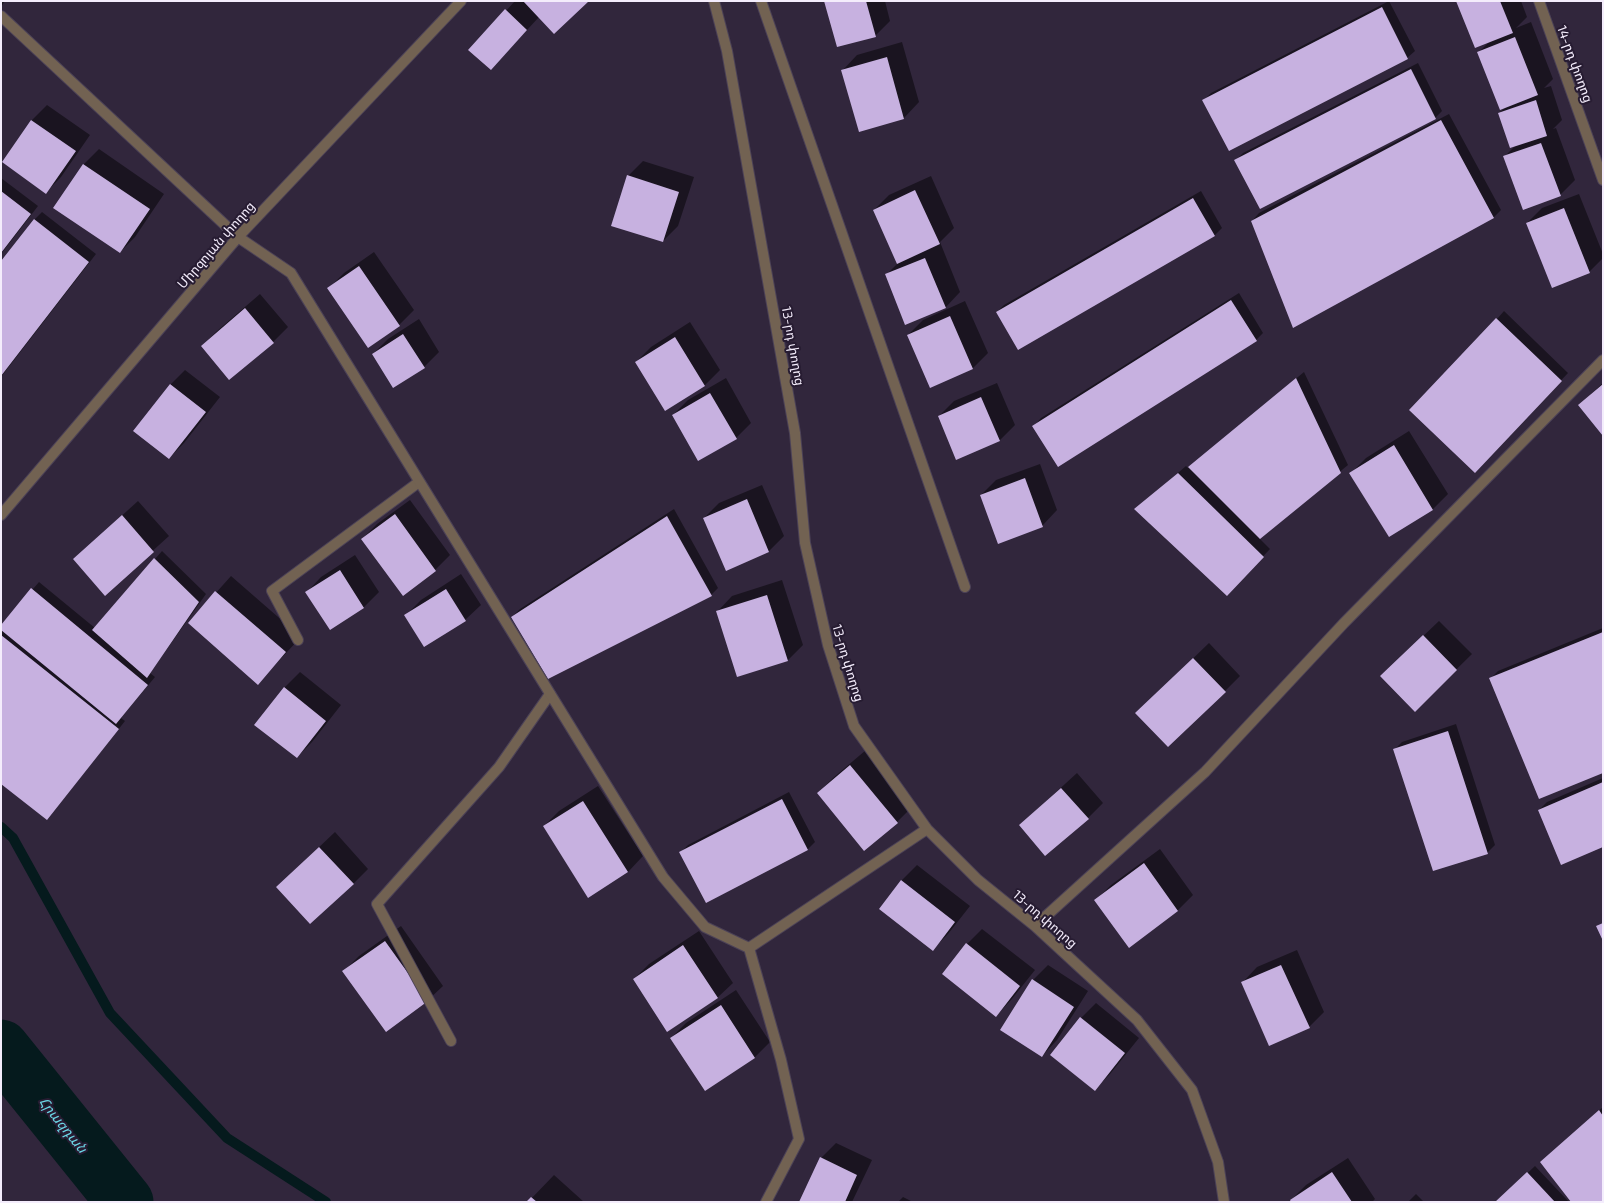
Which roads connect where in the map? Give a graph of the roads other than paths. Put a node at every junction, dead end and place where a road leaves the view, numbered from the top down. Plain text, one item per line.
1 (461, 1) edge
2 (714, 1) edge
3 (761, 1) edge
4 (1539, 1) edge
5 (1, 16) edge
6 (1603, 180) edge
7 (238, 237) junction
8 (1603, 360) edge
9 (420, 482) junction
10 (1, 515) edge
11 (966, 587) dead end
12 (298, 640) dead end
13 (550, 694) junction
14 (927, 829) junction
15 (1035, 926) junction
16 (749, 948) junction
17 (451, 1041) dead end
18 (766, 1202) edge
19 (1224, 1202) edge

1 - 7 street, Միրզոյան փողոց
2 - 14 street, 13-րդ փողոց
3 - 11 street
4 - 6 street, 14-րդ փողոց
5 - 7 street
7 - 9 street
7 - 10 street, Միրզոյան փողոց
8 - 15 street
9 - 12 street
9 - 13 street
13 - 16 street
13 - 17 street
14 - 15 street, 13-րդ փողոց
14 - 16 street
15 - 19 street, 13-րդ փողոց
16 - 18 street

